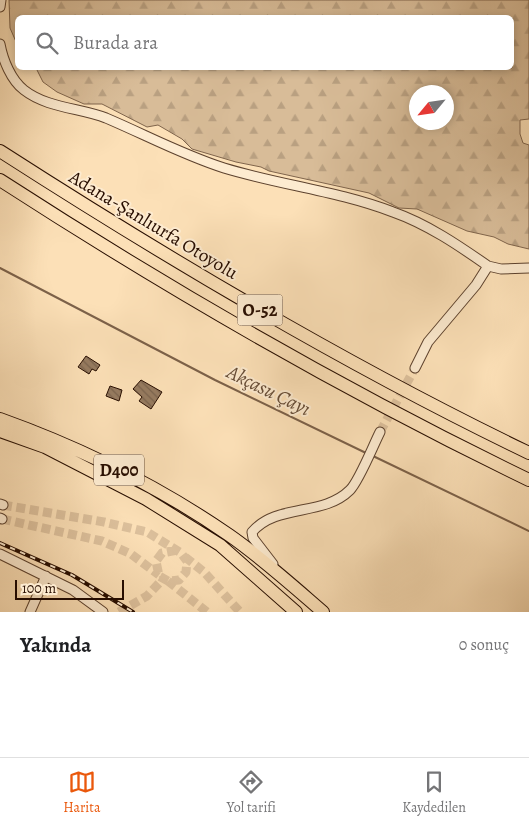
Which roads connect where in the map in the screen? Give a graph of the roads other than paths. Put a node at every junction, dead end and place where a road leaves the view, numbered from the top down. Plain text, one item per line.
1 (1, 0) edge
2 (0, 7) edge
3 (0, 44) edge
4 (0, 151) edge
5 (0, 180) edge
6 (488, 266) junction
7 (529, 268) edge
8 (415, 368) tunnel mouth
9 (0, 419) edge
10 (0, 431) edge
11 (380, 432) tunnel mouth
12 (529, 453) edge
13 (529, 480) edge
14 (0, 554) edge
15 (46, 576) junction
16 (284, 579) junction
17 (30, 612) edge
18 (103, 612) edge
19 (296, 612) edge
20 (323, 612) edge

1 - 2 street
3 - 6 street
4 - 12 highway, Adana-Şanlıurfa Otoyolu / O-52
5 - 13 highway, O-52
6 - 7 street
6 - 8 street
9 - 16 highway, D400
10 - 19 highway, D400
11 - 16 street
14 - 15 street
15 - 17 street
15 - 18 street
16 - 20 highway, D400

